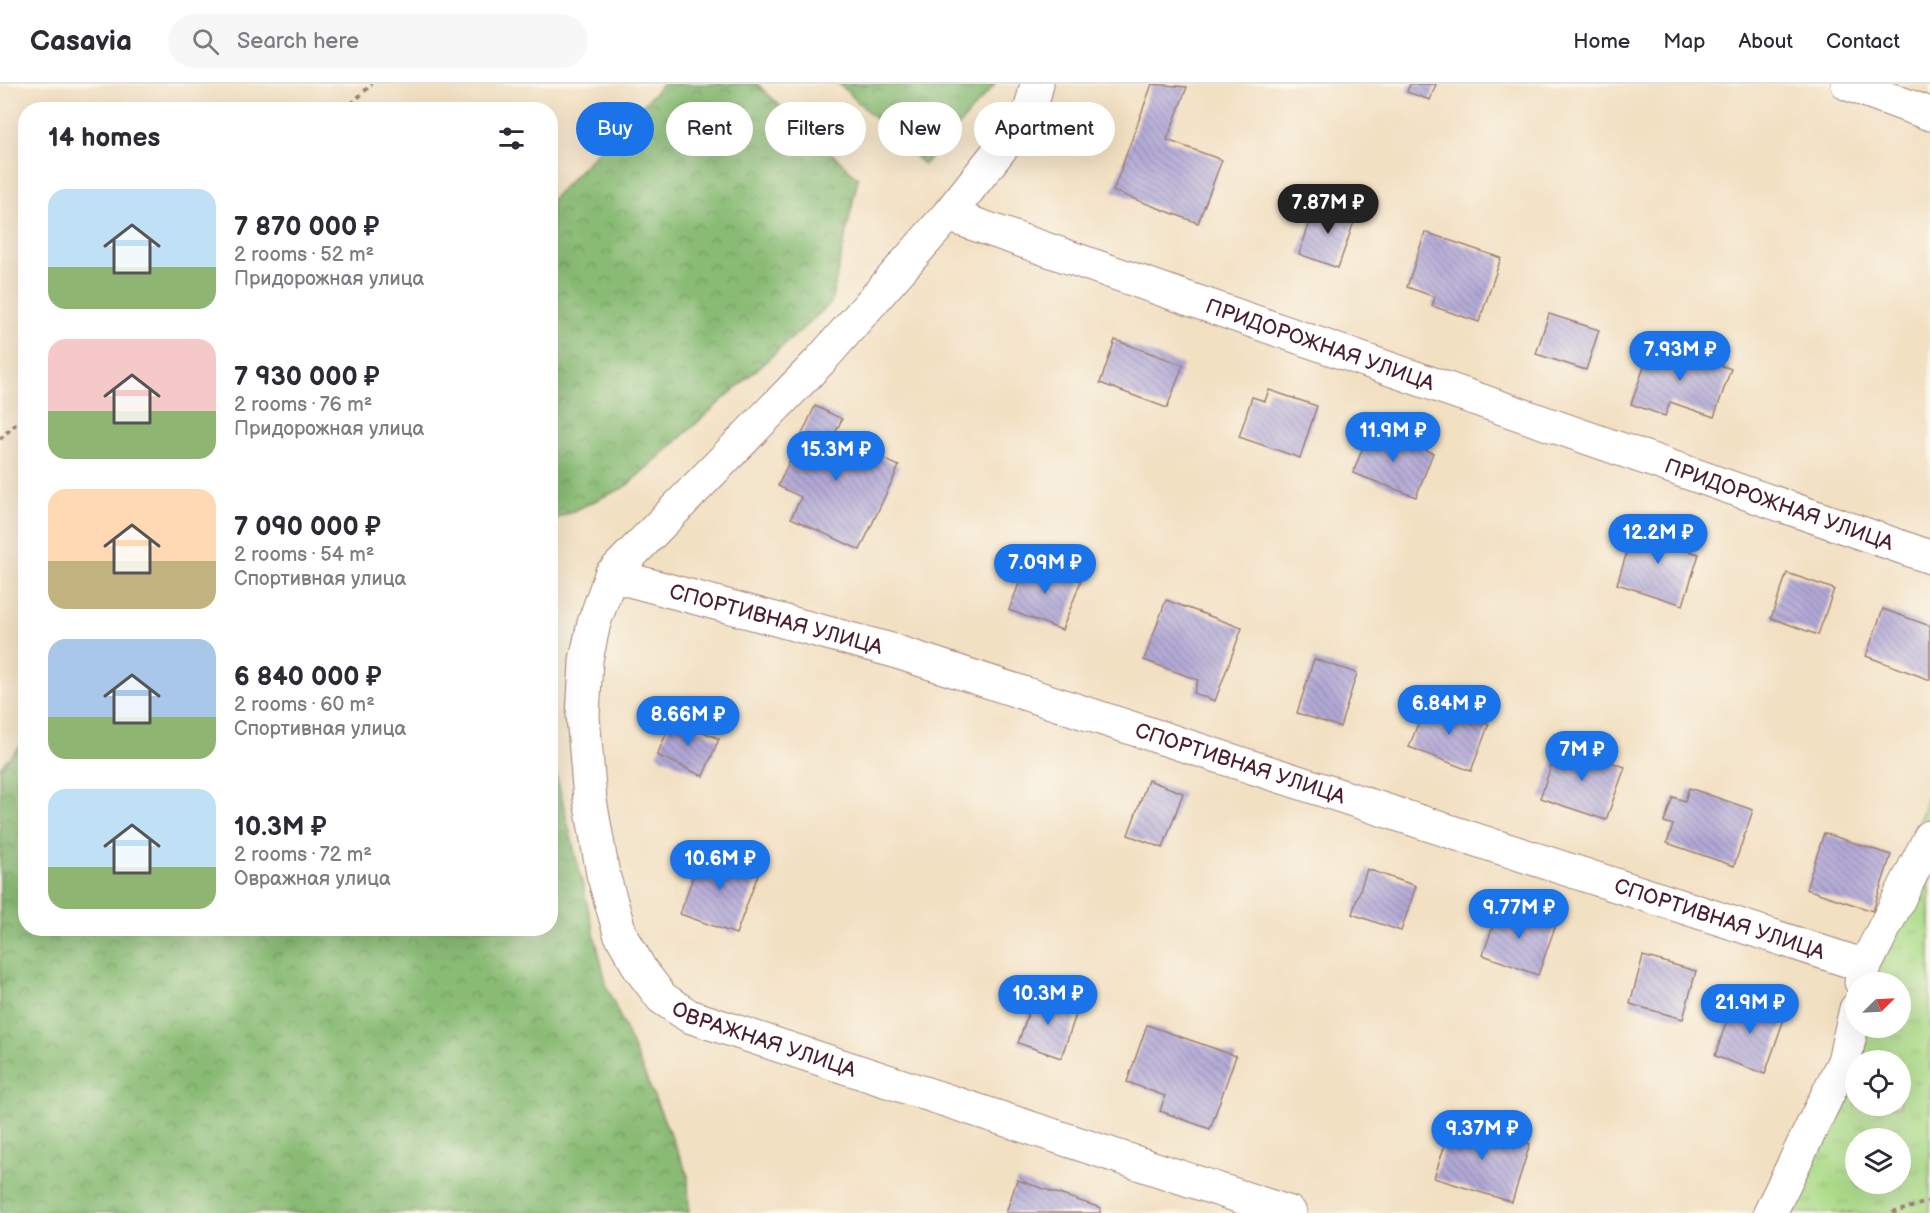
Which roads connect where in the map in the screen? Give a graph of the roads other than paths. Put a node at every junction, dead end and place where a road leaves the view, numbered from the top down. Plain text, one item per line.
1 (1037, 84) edge
2 (1848, 84) edge
3 (1930, 114) edge
4 (948, 215) junction
5 (1930, 557) edge
6 (611, 575) junction
7 (1930, 837) edge
8 (1857, 972) edge
9 (1864, 972) edge
10 (1849, 1038) edge
11 (1290, 1213) edge
12 (1770, 1213) edge

1 - 4 street
2 - 3 street
4 - 5 street, ПРИДОРОЖНАЯ УЛИЦА
4 - 6 street
6 - 8 street, СПОРТИВНАЯ УЛИЦА
6 - 11 street, ОВРАЖНАЯ УЛИЦА
7 - 9 street
10 - 12 street

